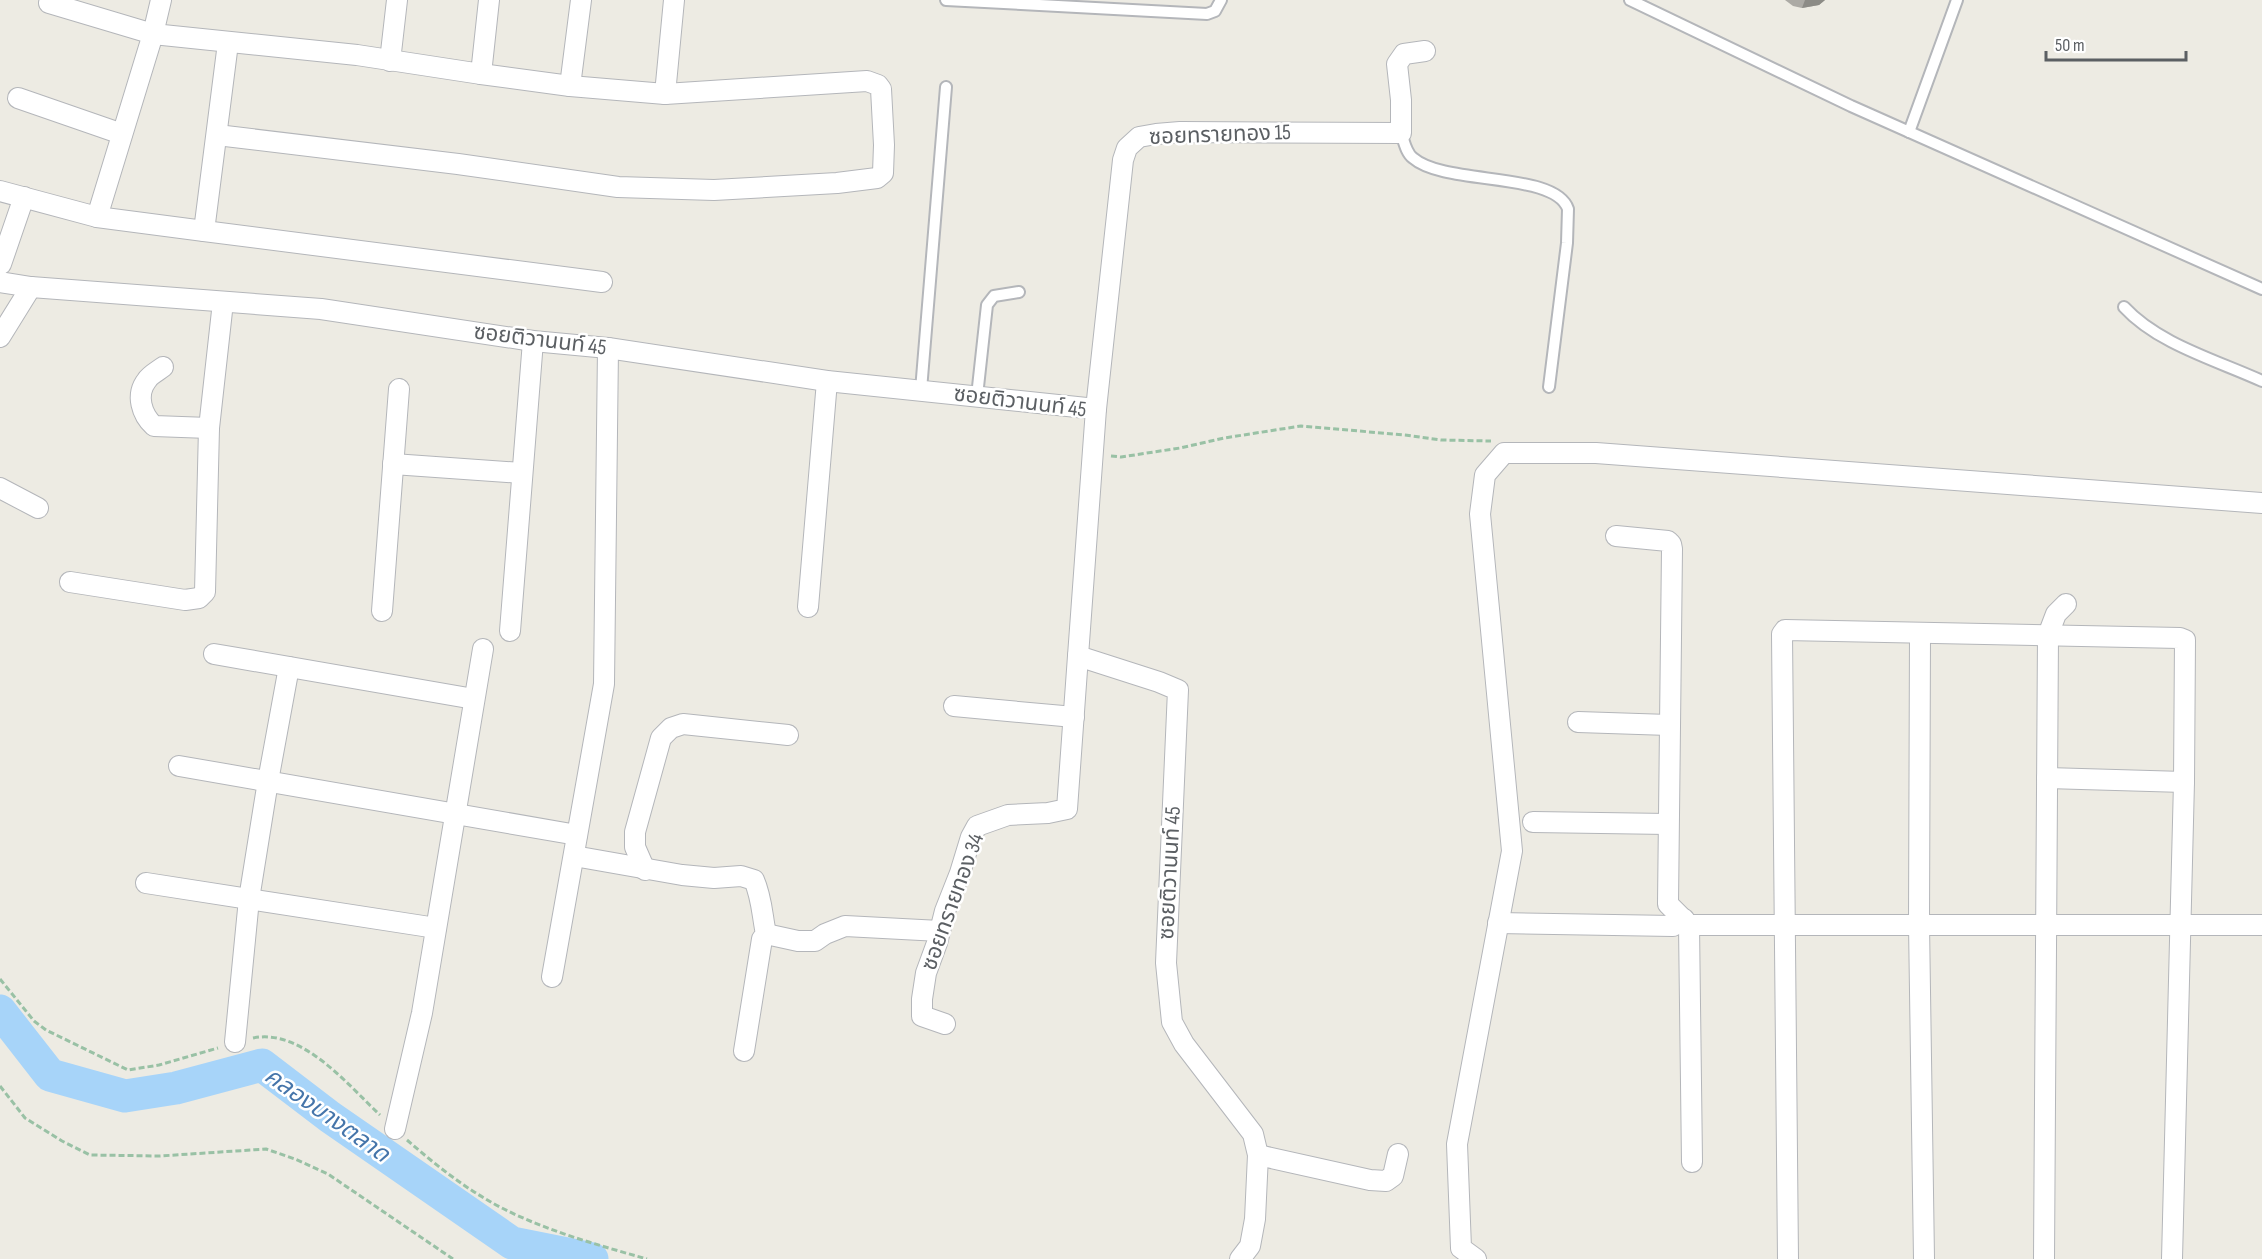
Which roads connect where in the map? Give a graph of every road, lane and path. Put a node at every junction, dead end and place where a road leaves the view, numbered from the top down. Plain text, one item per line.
1 (161, 0) edge
2 (397, 0) edge
3 (489, 0) edge
4 (581, 0) edge
5 (674, 0) edge
6 (946, 0) edge
7 (1221, 0) edge
8 (1630, 0) edge
9 (1957, 0) edge
10 (49, 3) dead end
11 (153, 34) junction
12 (228, 43) junction
13 (1425, 51) dead end
14 (390, 61) junction
15 (481, 74) junction
16 (570, 86) junction
17 (946, 87) dead end
18 (665, 94) junction
19 (18, 98) dead end
20 (1909, 132) junction
21 (1401, 133) junction
22 (122, 134) junction
23 (217, 135) junction
24 (0, 191) edge
25 (24, 197) junction
26 (97, 216) junction
27 (204, 231) junction
28 (1, 264) edge
29 (0, 282) edge
30 (602, 282) dead end
31 (31, 287) junction
32 (2262, 289) edge
33 (1019, 292) dead end
34 (223, 302) junction
35 (2124, 307) dead end
36 (0, 337) edge
37 (534, 341) junction
38 (608, 348) junction
39 (163, 367) dead end
40 (827, 381) junction
41 (2262, 381) edge
42 (1549, 387) dead end
43 (399, 389) dead end
44 (921, 390) junction
45 (977, 396) junction
46 (1096, 409) junction
47 (209, 428) junction
48 (1502, 441) dead end
49 (1093, 454) junction
50 (393, 464) junction
51 (522, 473) junction
52 (0, 488) edge
53 (2262, 503) edge
54 (38, 508) dead end
55 (1616, 536) dead end
56 (70, 582) dead end
57 (2066, 604) dead end
58 (808, 607) dead end
59 (382, 611) dead end
60 (510, 632) dead end
61 (1920, 633) junction
62 (2048, 635) junction
63 (483, 649) dead end
64 (214, 654) dead end
65 (1078, 656) junction
66 (289, 667) junction
67 (474, 699) junction
68 (954, 706) dead end
69 (1074, 717) junction
70 (1578, 722) dead end
71 (1669, 725) junction
72 (788, 735) dead end
73 (179, 766) dead end
74 (2047, 778) junction
75 (268, 781) junction
76 (2184, 782) junction
77 (456, 814) junction
78 (1533, 822) dead end
79 (1668, 824) junction
80 (577, 835) junction
81 (574, 856) junction
82 (645, 870) junction
83 (146, 883) dead end
84 (249, 899) junction
85 (1686, 922) junction
86 (1498, 923) junction
87 (1784, 924) junction
88 (1919, 924) junction
89 (2046, 924) junction
90 (2180, 924) junction
91 (2262, 925) edge
92 (436, 928) junction
93 (940, 931) junction
94 (766, 934) junction
95 (552, 977) dead end
96 (0, 979) edge
97 (945, 1024) dead end
98 (236, 1042) junction
99 (744, 1051) dead end
100 (0, 1086) edge
101 (395, 1129) junction
102 (1398, 1154) dead end
103 (1258, 1155) junction
104 (1692, 1162) dead end
105 (453, 1259) edge
106 (648, 1259) edge
107 (1240, 1259) edge
108 (1476, 1259) edge
109 (1788, 1259) edge
110 (1924, 1259) edge
111 (2044, 1259) edge
112 (2172, 1259) edge

1 - 11 street
2 - 14 street
3 - 15 street
4 - 16 street
5 - 18 street
6 - 7 lane
8 - 20 lane
9 - 20 lane
10 - 11 street
11 - 12 street
11 - 22 street
12 - 14 street
12 - 23 street
13 - 21 street
14 - 15 street
15 - 16 street
16 - 18 street
17 - 44 lane
18 - 23 street
19 - 22 street
20 - 32 lane
21 - 42 lane
21 - 46 street, ซอยทรายทอง 15
22 - 26 street
23 - 27 street
24 - 25 street
25 - 26 street
25 - 28 street
26 - 27 street
27 - 30 street
29 - 31 street, ซอยติวานนท์ 45
31 - 34 street, ซอยติวานนท์ 45
31 - 36 street
33 - 45 lane
34 - 37 street, ซอยติวานนท์ 45
34 - 47 street
35 - 41 lane
37 - 38 street, ซอยติวานนท์ 45
37 - 51 street
38 - 40 street, ซอยติวานนท์ 45
38 - 80 street
39 - 47 street
40 - 44 street, ซอยติวานนท์ 45
40 - 58 street
43 - 50 street
44 - 45 street, ซอยติวานนท์ 45
45 - 46 street, ซอยติวานนท์ 45
46 - 49 street, ซอยติวานนท์ 45
47 - 56 street
48 - 49 path
49 - 65 street, ซอยติวานนท์ 45
50 - 51 street
50 - 59 street
51 - 60 street
52 - 54 street
53 - 86 street
55 - 71 street
57 - 62 street
61 - 62 street
61 - 87 street
61 - 88 street
62 - 74 street
62 - 76 street
63 - 67 street
64 - 66 street
65 - 69 street, ซอยทรายทอง 34
65 - 103 street, ซอยติวานนท์ 45
66 - 67 street
66 - 75 street
67 - 77 street
68 - 69 street
69 - 93 street, ซอยทรายทอง 34
70 - 71 street
71 - 79 street
72 - 82 street
73 - 75 street
74 - 76 street
74 - 89 street
75 - 77 street
75 - 84 street
76 - 90 street
77 - 80 street
77 - 92 street
78 - 79 street
79 - 85 street
80 - 81 street
81 - 82 street
81 - 95 street
82 - 94 street
83 - 84 street
84 - 92 street
84 - 98 street
85 - 86 street
85 - 87 street
85 - 104 street
86 - 108 street
87 - 88 street
87 - 109 street
88 - 89 street
88 - 110 street
89 - 90 street
89 - 111 street
90 - 91 street
90 - 112 street
92 - 101 street
93 - 94 street
93 - 97 street, ซอยทรายทอง 34
94 - 99 street
96 - 98 path
98 - 101 path
100 - 105 path
101 - 106 path
102 - 103 street
103 - 107 street, ซอยติวานนท์ 45

